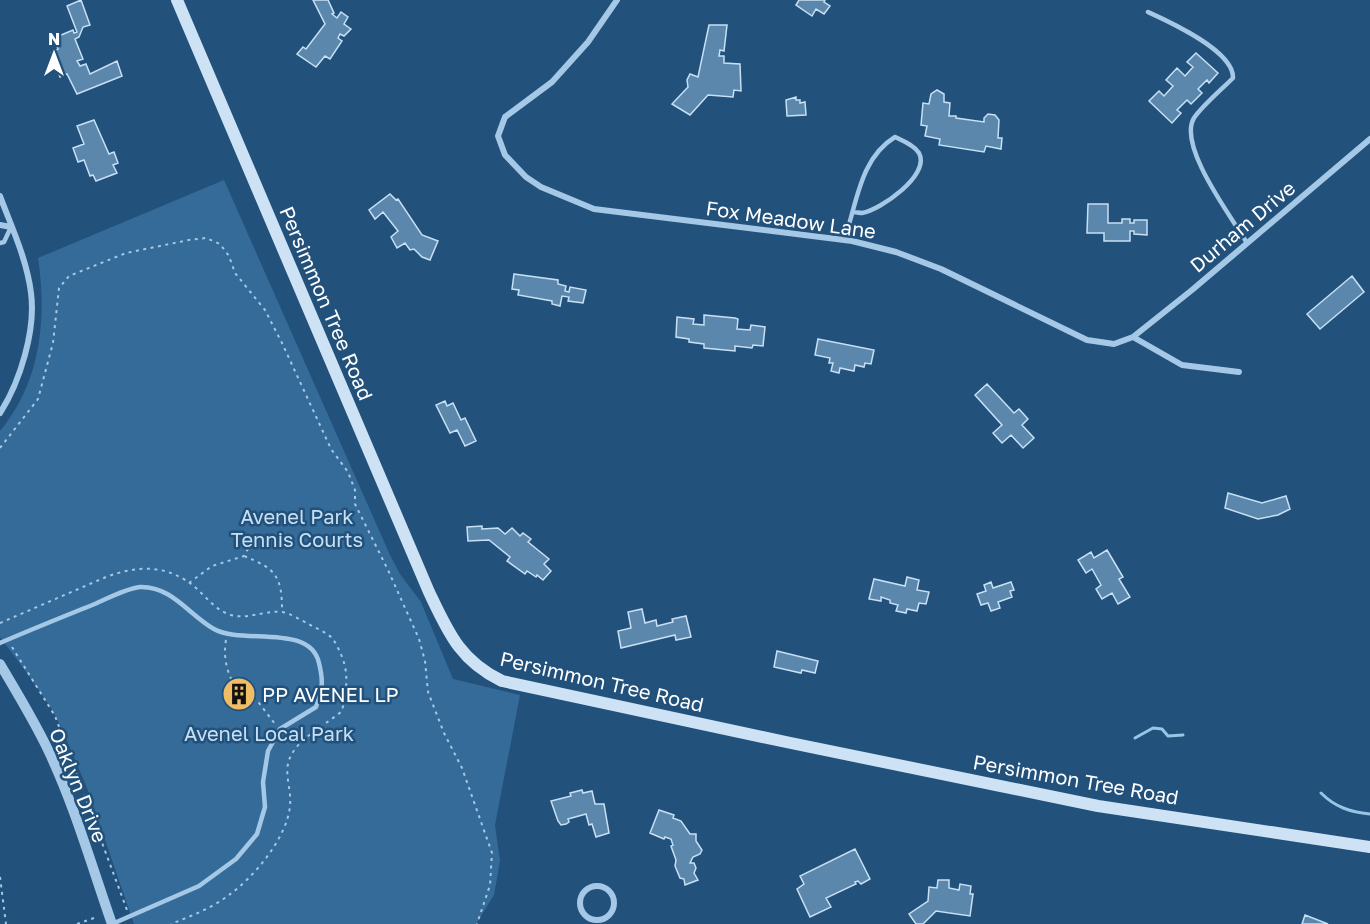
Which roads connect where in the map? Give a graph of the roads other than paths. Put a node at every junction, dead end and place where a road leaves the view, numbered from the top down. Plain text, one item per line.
1 (177, 0) edge
2 (617, 0) edge
3 (1148, 12) dead end
4 (1370, 139) edge
5 (0, 196) edge
6 (853, 212) junction
7 (0, 225) edge
8 (11, 227) junction
9 (844, 240) junction
10 (0, 243) edge
11 (1247, 243) junction
12 (1133, 336) junction
13 (1239, 372) dead end
14 (0, 412) edge
15 (0, 642) edge
16 (0, 664) edge
17 (1370, 847) edge
18 (593, 922) edge
19 (112, 924) edge

1 - 17 main road, Persimmon Tree Road
2 - 9 street, Fox Meadow Lane
3 - 11 lane
4 - 11 street, Durham Drive
5 - 8 street
6 - 6 lane
6 - 9 lane
7 - 8 street
8 - 10 lane
8 - 14 street
9 - 12 street, Fox Meadow Lane
11 - 12 street, Durham Drive
12 - 13 street
15 - 19 lane
16 - 19 street, Oaklyn Drive
18 - 18 street

